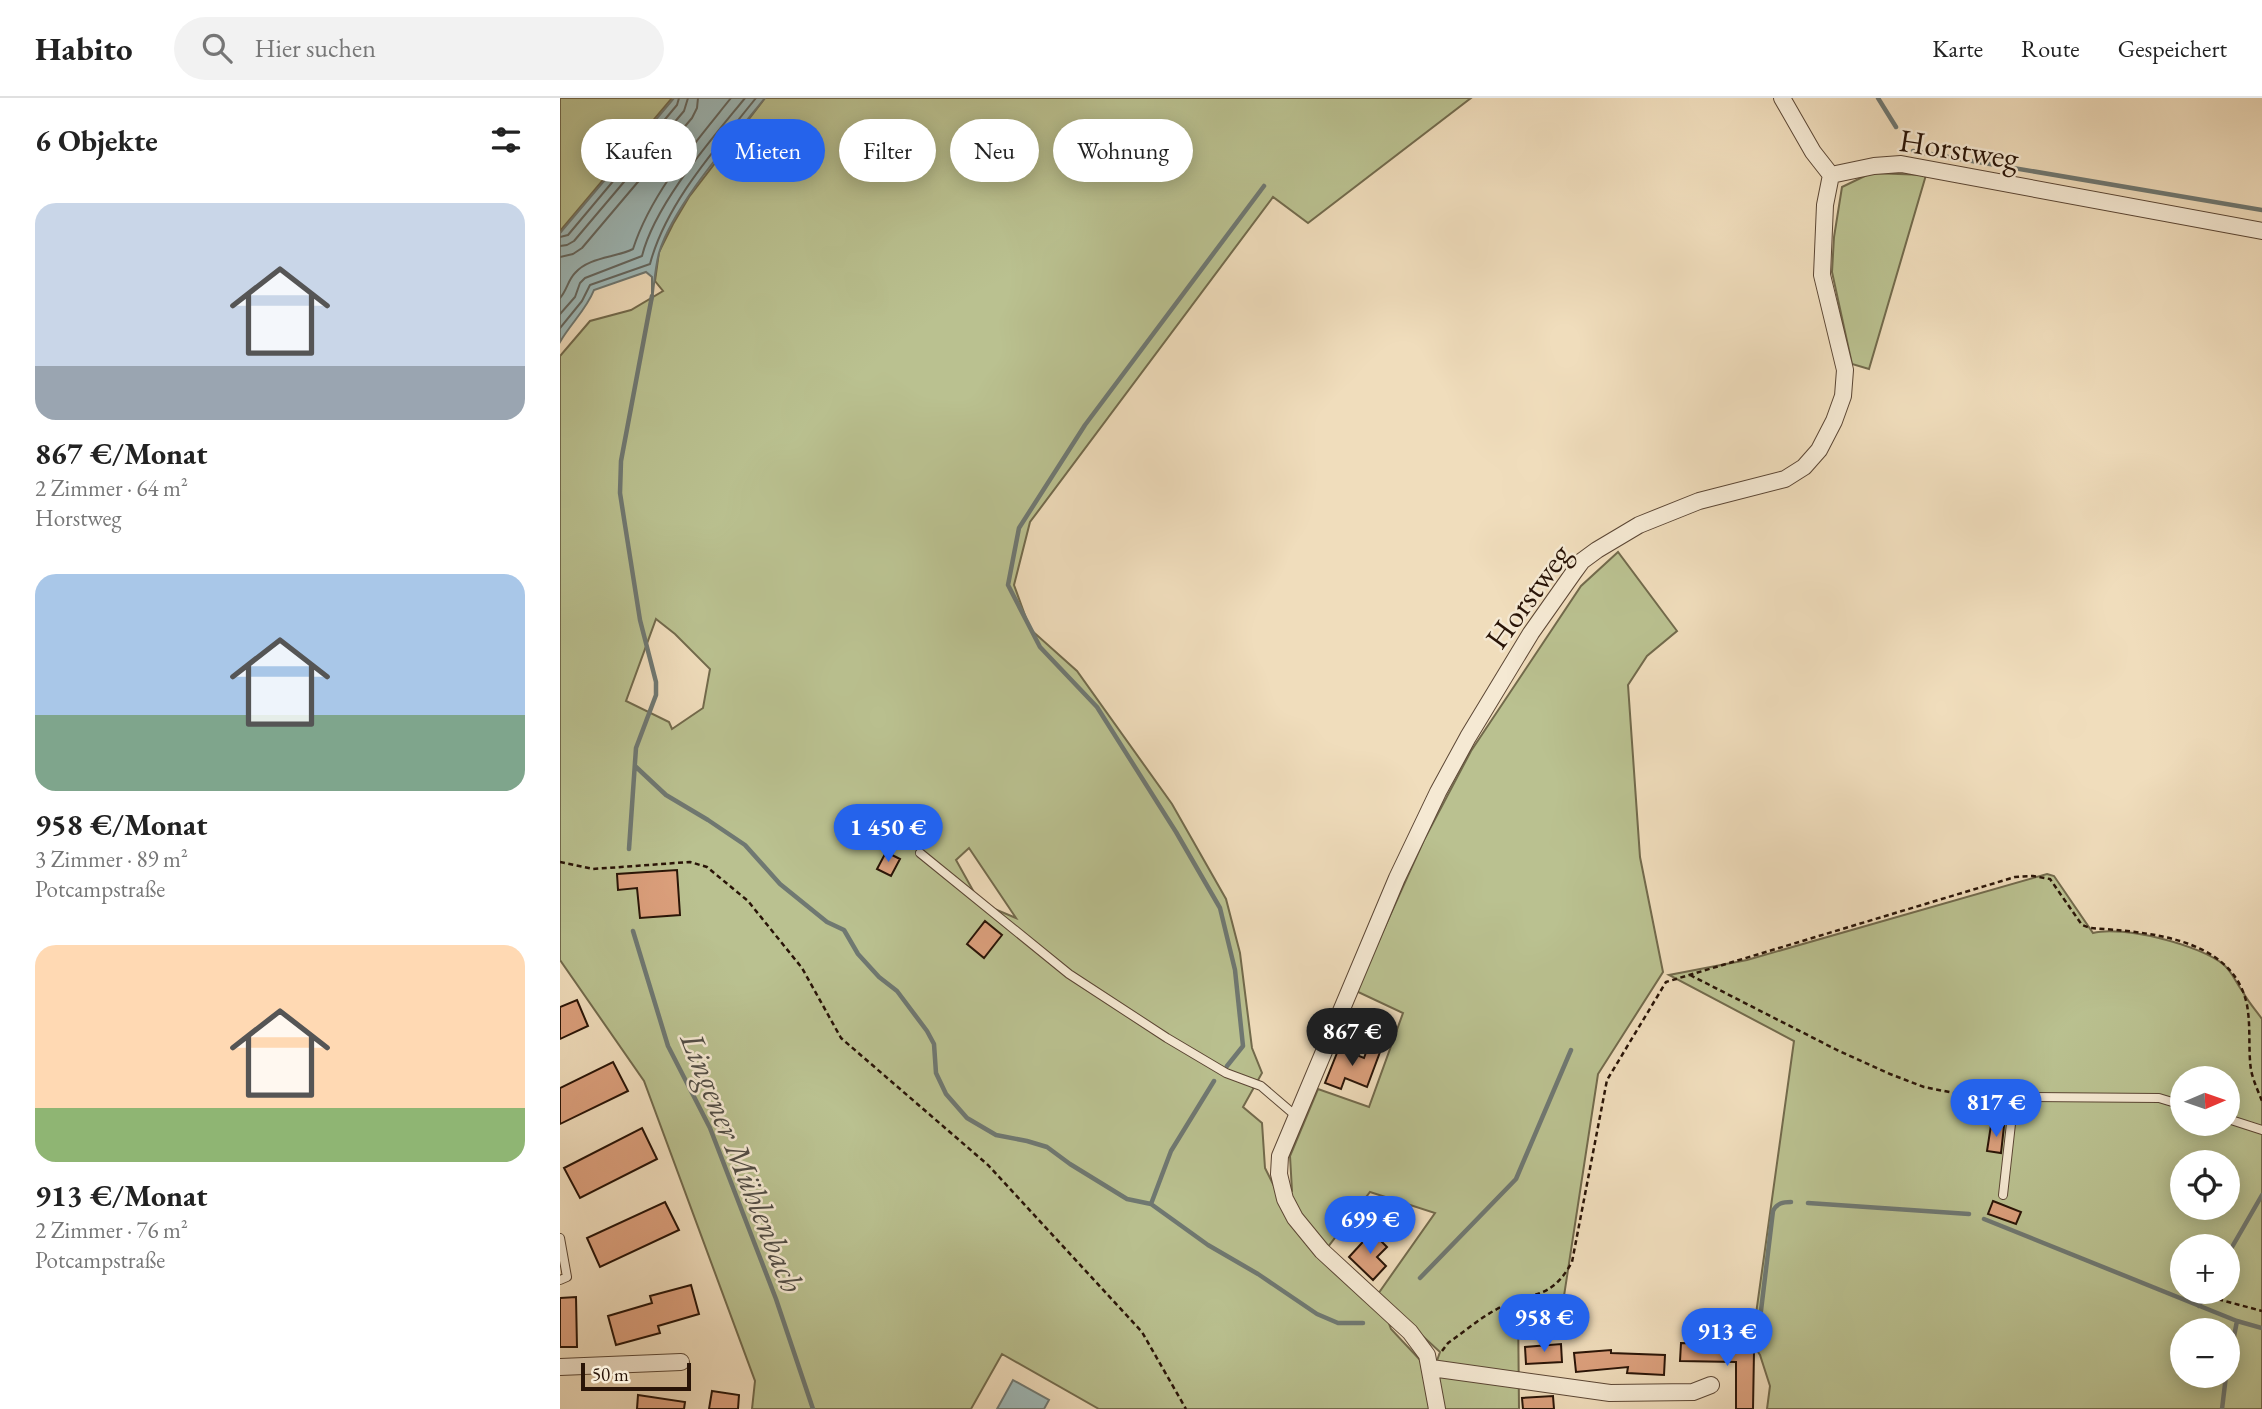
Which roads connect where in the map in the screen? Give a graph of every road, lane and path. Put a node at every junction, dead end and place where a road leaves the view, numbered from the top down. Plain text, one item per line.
1 (1782, 98) edge
2 (1831, 175) junction
3 (2262, 231) edge
4 (920, 853) dead end
5 (560, 862) edge
6 (1689, 975) junction
7 (2014, 1097) junction
8 (2170, 1101) edge
9 (2262, 1101) edge
10 (1296, 1116) junction
11 (2240, 1123) edge
12 (2262, 1130) edge
13 (2003, 1195) dead end
14 (560, 1238) edge
15 (560, 1279) edge
16 (2236, 1304) edge
17 (2262, 1311) edge
18 (681, 1362) dead end
19 (560, 1367) edge
20 (1431, 1368) junction
21 (1711, 1385) dead end
22 (1610, 1401) edge
23 (1186, 1409) edge
24 (1437, 1409) edge

1 - 2 street
2 - 3 street, Horstweg
2 - 10 street, Horstweg
4 - 10 lane
5 - 23 path
6 - 7 path
6 - 9 path
6 - 20 path
7 - 8 lane
7 - 13 lane
10 - 20 street, Horstweg
11 - 12 lane
14 - 15 lane
16 - 17 path
18 - 19 street
20 - 22 street
20 - 24 street, Horstweg
21 - 22 street

